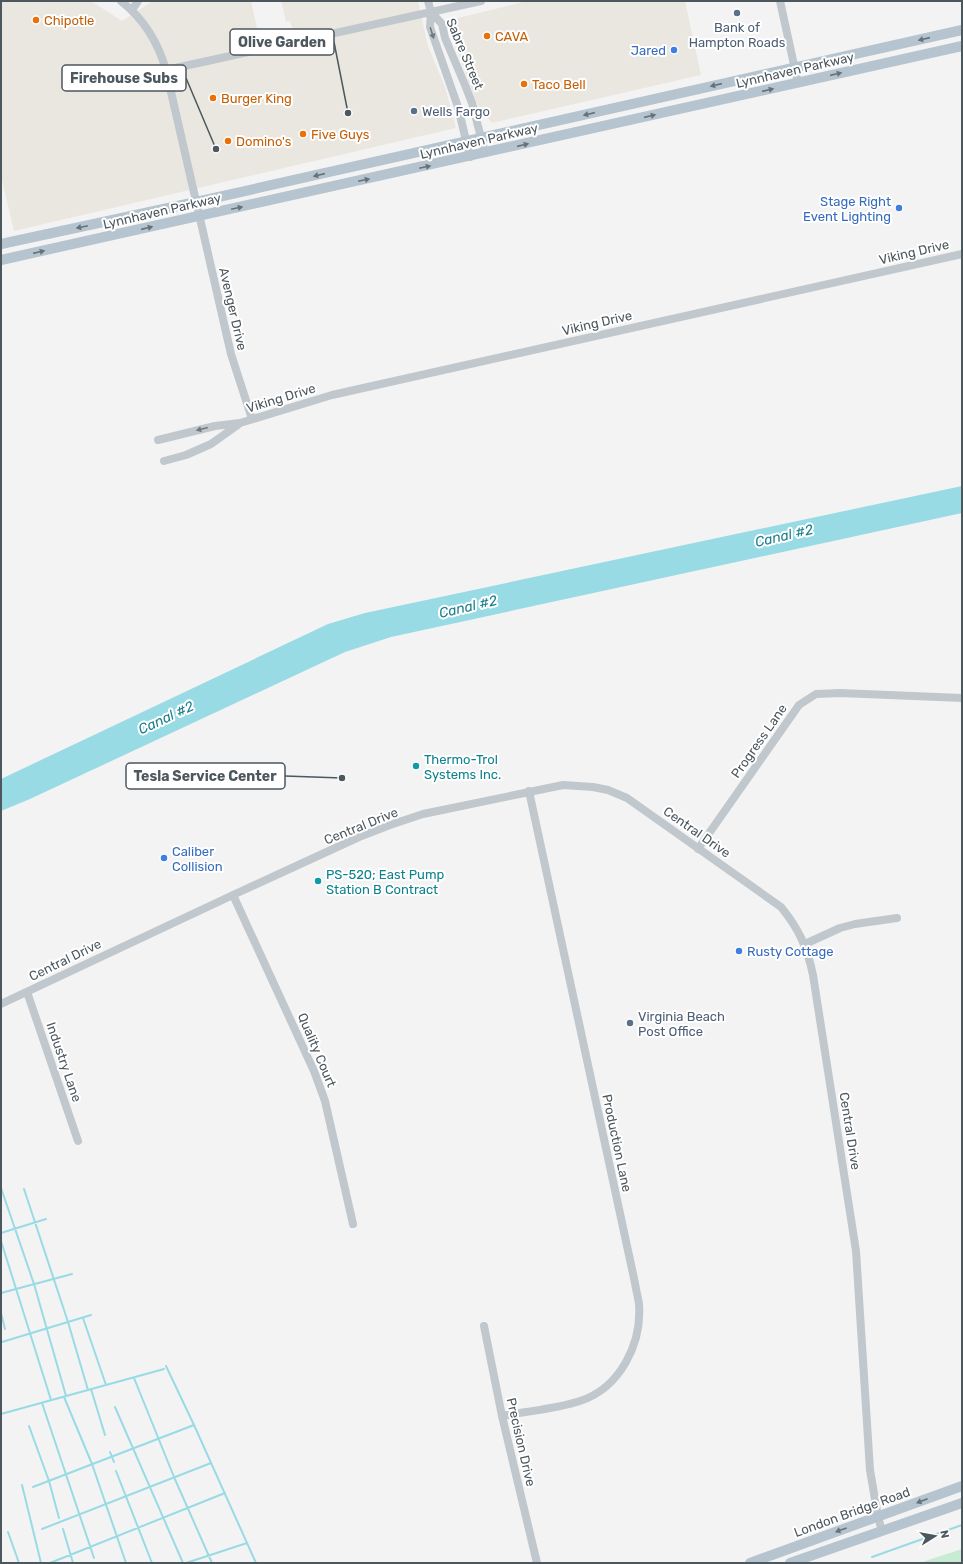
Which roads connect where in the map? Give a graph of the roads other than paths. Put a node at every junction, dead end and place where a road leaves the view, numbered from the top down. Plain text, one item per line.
1 (121, 1) edge
2 (138, 1) edge
3 (428, 1) edge
4 (480, 1) edge
5 (780, 1) edge
6 (132, 10) junction
7 (431, 12) junction
8 (962, 30) edge
9 (962, 46) edge
10 (795, 68) junction
11 (166, 70) junction
12 (798, 83) junction
13 (482, 138) junction
14 (466, 141) junction
15 (485, 153) junction
16 (470, 157) junction
17 (196, 202) junction
18 (199, 216) junction
19 (1, 244) edge
20 (962, 254) edge
21 (1, 260) edge
22 (252, 419) junction
23 (240, 423) junction
24 (158, 440) dead end
25 (164, 461) dead end
26 (962, 698) edge
27 (529, 791) junction
28 (698, 849) junction
29 (233, 895) junction
30 (897, 918) dead end
31 (805, 944) junction
32 (27, 992) junction
33 (1, 1004) edge
34 (78, 1141) dead end
35 (353, 1224) dead end
36 (484, 1326) dead end
37 (502, 1416) junction
38 (962, 1486) edge
39 (962, 1503) edge
40 (878, 1517) junction
41 (882, 1531) junction
42 (537, 1563) edge
43 (750, 1563) edge
44 (790, 1563) edge

1 - 6 street, Avenger Drive
2 - 6 street
3 - 7 street, Sabre Street
4 - 7 street
5 - 10 street
6 - 11 street, Avenger Drive
7 - 11 street
7 - 13 street, Sabre Street
7 -> 14 street, Sabre Street
8 -> 10 main road, Lynnhaven Parkway
12 -> 9 main road, Lynnhaven Parkway
10 - 12 street
10 -> 13 main road, Lynnhaven Parkway
11 - 17 street, Avenger Drive
15 -> 12 main road, Lynnhaven Parkway
13 - 14 main road, Lynnhaven Parkway
13 - 15 street, Sabre Street
14 - 16 street, Sabre Street
14 -> 17 main road, Lynnhaven Parkway
15 - 16 main road, Lynnhaven Parkway
18 -> 16 main road, Lynnhaven Parkway
17 - 18 street, Avenger Drive
17 -> 19 main road, Lynnhaven Parkway
21 -> 18 main road, Lynnhaven Parkway
18 - 22 street, Avenger Drive
20 - 22 street, Viking Drive
22 - 23 street, Viking Drive
23 -> 24 street, Viking Drive
23 - 25 street, Viking Drive
26 - 28 street, Progress Lane
27 - 28 street, Central Drive
27 - 29 street, Central Drive
27 - 37 street, Production Lane
28 - 31 street, Central Drive
29 - 32 street, Central Drive
29 - 35 street, Quality Court
30 - 31 street
31 - 40 street, Central Drive
32 - 33 street, Central Drive
32 - 34 street, Industry Lane
36 - 37 street, Precision Drive
37 - 42 street, Precision Drive
38 -> 40 main road, London Bridge Road
39 - 41 main road, London Bridge Road
40 - 41 street, Central Drive
40 -> 43 main road, London Bridge Road
41 - 44 main road, London Bridge Road

